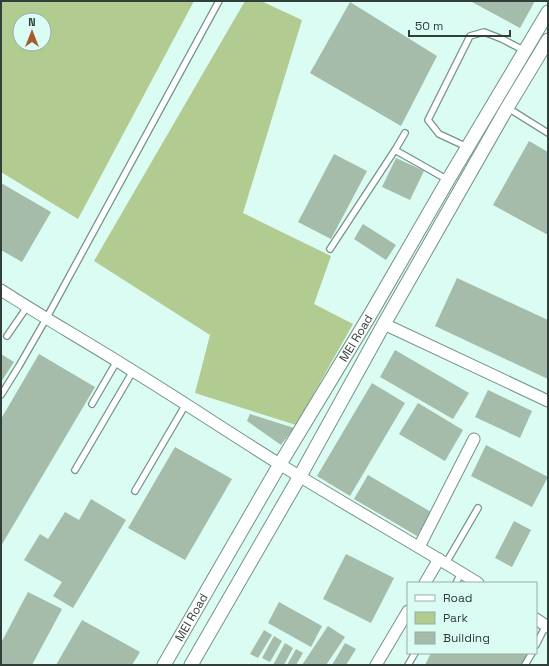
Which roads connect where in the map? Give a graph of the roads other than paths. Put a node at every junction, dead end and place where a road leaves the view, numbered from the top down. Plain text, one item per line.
1 (219, 1) edge
2 (548, 12) edge
3 (548, 40) edge
4 (525, 52) junction
5 (507, 108) junction
6 (405, 133) dead end
7 (548, 133) edge
8 (467, 148) junction
9 (395, 150) junction
10 (448, 180) junction
11 (330, 249) dead end
12 (1, 290) edge
13 (27, 307) junction
14 (46, 319) junction
15 (384, 324) junction
16 (7, 336) dead end
17 (117, 361) junction
18 (133, 371) junction
19 (1, 395) edge
20 (548, 401) edge
21 (92, 404) dead end
22 (186, 404) junction
23 (474, 439) dead end
24 (280, 464) junction
25 (75, 470) dead end
26 (300, 476) junction
27 (135, 491) dead end
28 (478, 508) dead end
29 (419, 547) junction
30 (442, 561) junction
31 (461, 573) junction
32 (426, 582) edge
33 (456, 582) edge
34 (476, 582) edge
35 (407, 613) edge
36 (537, 620) edge
37 (547, 626) edge
38 (537, 642) edge
39 (414, 654) edge
40 (531, 654) edge
41 (164, 665) edge
42 (191, 665) edge
43 (376, 665) edge
44 (408, 665) edge
45 (525, 665) edge

1 - 14 lane
2 - 4 street, MEI Road
3 - 5 street, MEI Road
4 - 8 street, MEI Road
4 - 8 lane
5 - 7 lane
5 - 15 street, MEI Road
6 - 9 lane
8 - 10 street, MEI Road
9 - 10 lane
9 - 11 lane
10 - 24 street, MEI Road
12 - 13 street
13 - 14 street
13 - 16 lane
14 - 17 street
14 - 19 lane
15 - 20 street
15 - 26 street, MEI Road
17 - 18 street
17 - 21 lane
18 - 22 street
18 - 25 lane
22 - 24 street
22 - 27 lane
23 - 29 street
24 - 26 street
24 - 41 street, MEI Road
26 - 29 street
26 - 42 street, MEI Road
28 - 30 lane
29 - 30 street
30 - 31 street
30 - 32 street
31 - 33 lane
31 - 34 street
35 - 43 street
36 - 37 street
37 - 38 lane
39 - 44 lane
40 - 45 lane

